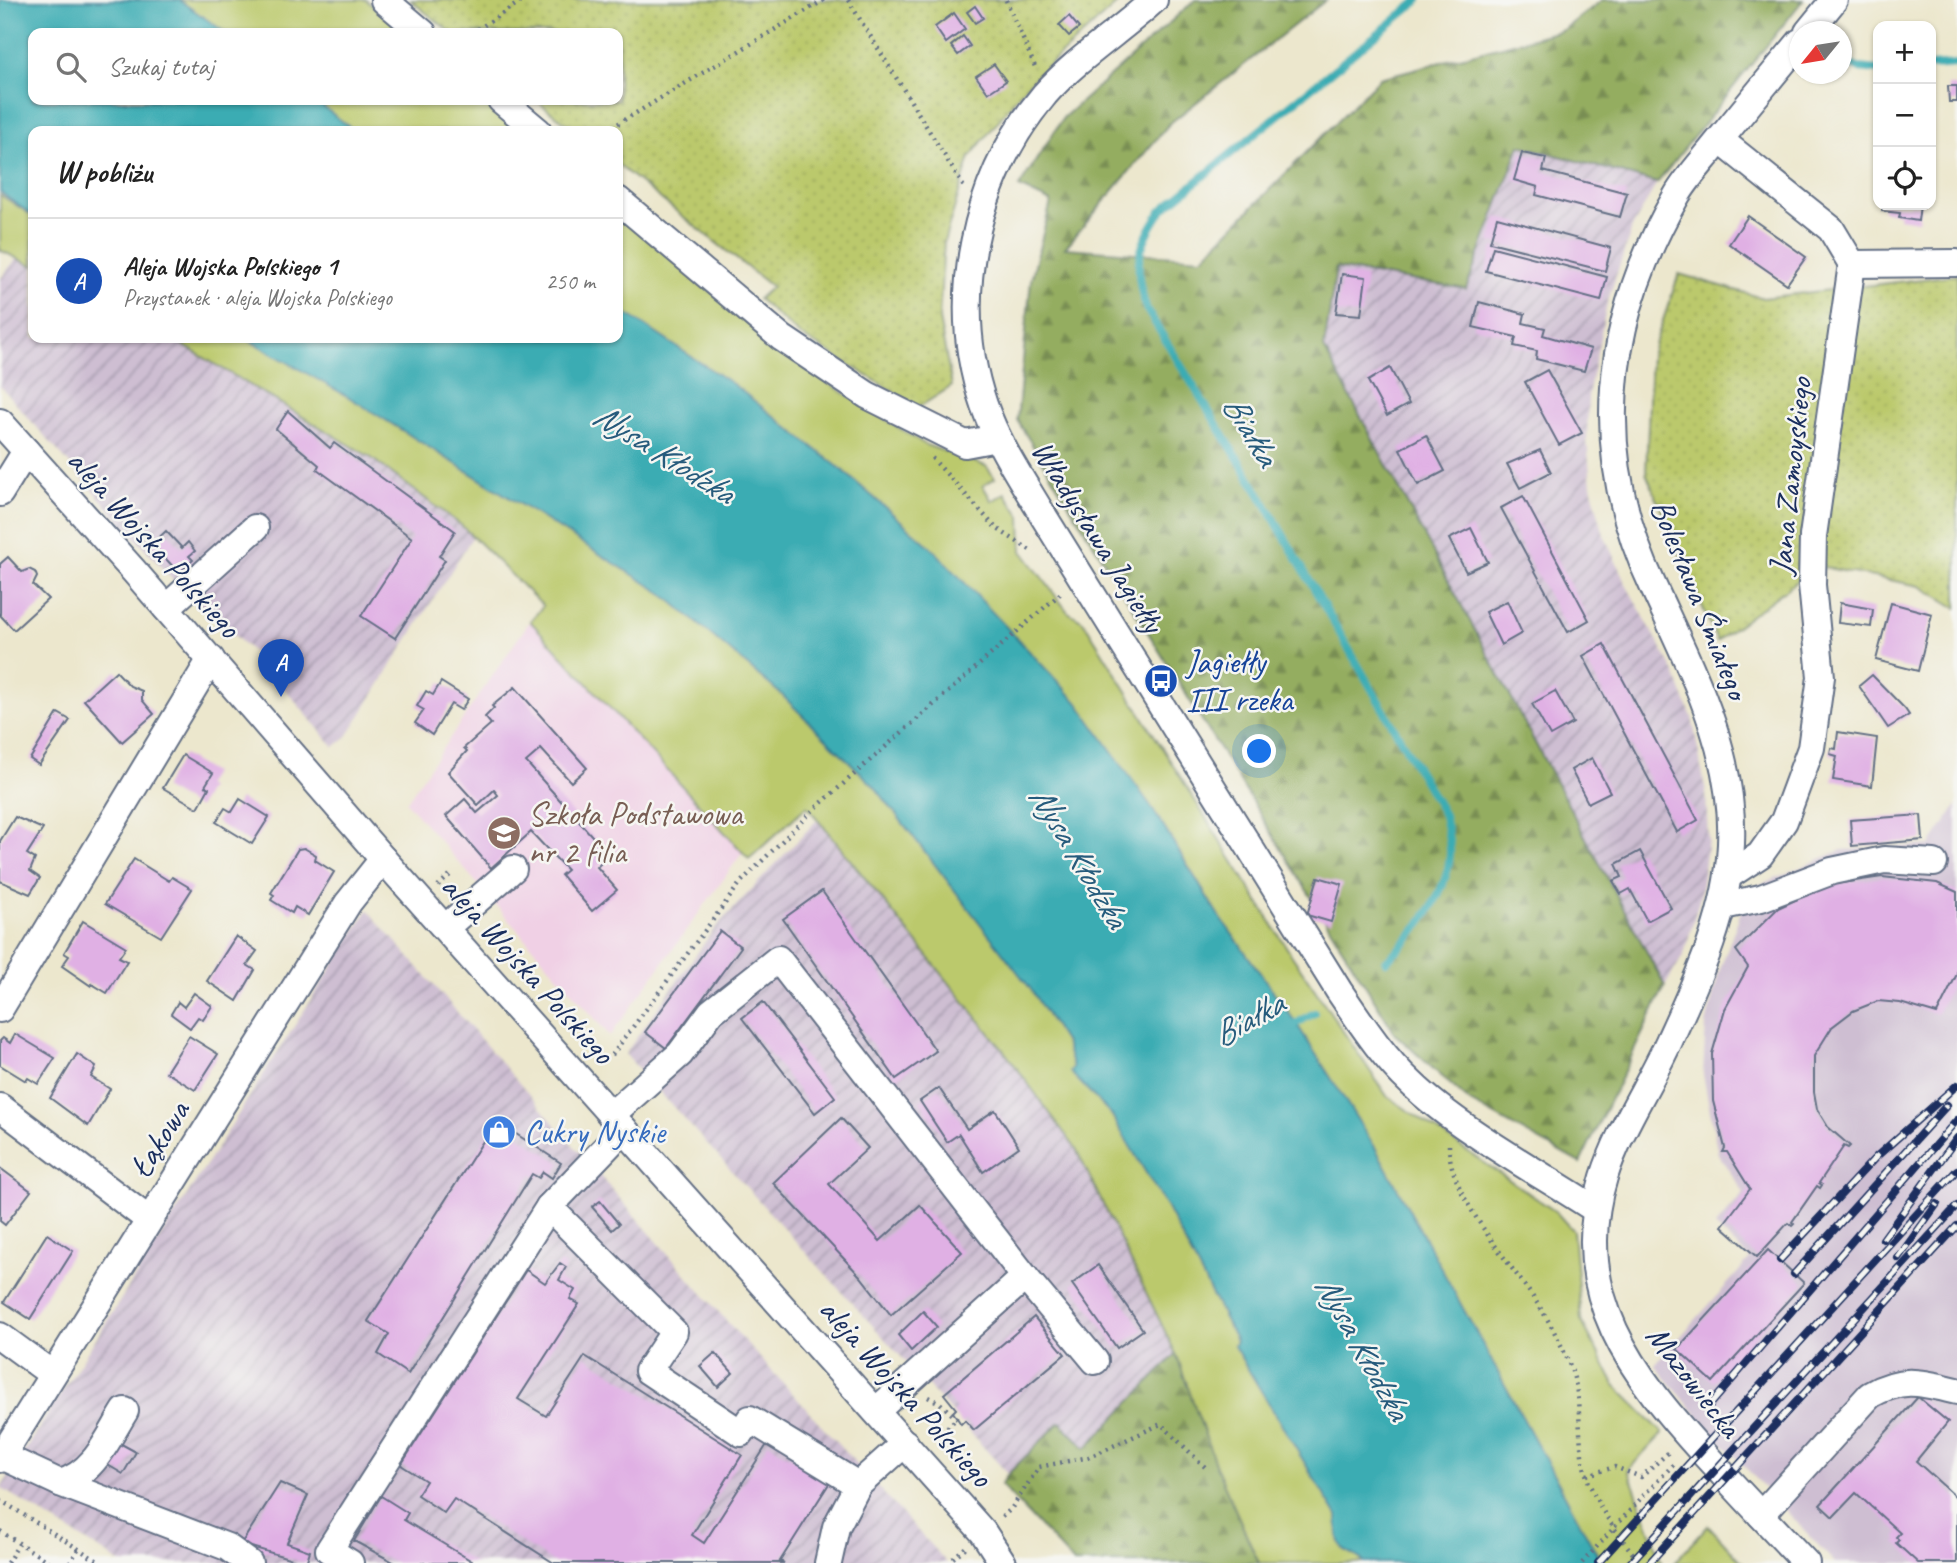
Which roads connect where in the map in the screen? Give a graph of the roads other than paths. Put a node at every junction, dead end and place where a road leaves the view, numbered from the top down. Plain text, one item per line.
1 (384, 0) edge
2 (1154, 0) edge
3 (1834, 0) edge
4 (1817, 21) edge
5 (417, 28) edge
6 (1789, 55) edge
7 (507, 105) edge
8 (532, 126) edge
9 (1720, 140) junction
10 (623, 204) edge
11 (1957, 262) edge
12 (1852, 264) junction
13 (0, 422) edge
14 (997, 438) junction
15 (26, 451) junction
16 (0, 493) edge
17 (255, 528) dead end
18 (166, 608) junction
19 (211, 659) junction
20 (383, 859) junction
21 (1934, 863) dead end
22 (513, 869) dead end
23 (1728, 876) junction
24 (1723, 906) junction
25 (444, 928) junction
26 (0, 1009) edge
27 (0, 1107) edge
28 (617, 1122) junction
29 (549, 1207) junction
30 (1596, 1210) junction
31 (149, 1220) junction
32 (1025, 1278) junction
33 (0, 1336) edge
34 (1095, 1361) dead end
35 (52, 1374) junction
36 (1957, 1391) edge
37 (125, 1410) dead end
38 (876, 1411) junction
39 (905, 1443) junction
40 (1, 1457) edge
41 (60, 1482) junction
42 (859, 1485) junction
43 (1761, 1515) junction
44 (333, 1558) edge
45 (249, 1563) edge
46 (828, 1563) edge
47 (1003, 1563) edge
48 (1806, 1563) edge

1 - 5 street
2 - 14 street, Władysława Jagiełły
3 - 4 street
6 - 9 street, Bolesława Śmiałego
7 - 8 street
9 - 12 street
9 - 23 street, Bolesława Śmiałego
10 - 14 street
11 - 12 street
12 - 23 street, Jana Zamoyskiego
13 - 15 street, aleja Wojska Polskiego
14 - 30 street, Władysława Jagiełły
15 - 16 street
15 - 18 street, aleja Wojska Polskiego
17 - 18 street
18 - 19 street, aleja Wojska Polskiego
19 - 20 street, aleja Wojska Polskiego
19 - 26 street
20 - 25 street, aleja Wojska Polskiego
20 - 31 street, Łąkowa
21 - 24 street
22 - 25 street
23 - 24 street, Bolesława Śmiałego
24 - 30 street, Bolesława Śmiałego
25 - 28 street, aleja Wojska Polskiego
27 - 31 street
28 - 29 street
28 - 32 street
28 - 38 street, aleja Wojska Polskiego
29 - 42 street
29 - 44 street
30 - 43 street, Mazowiecka
31 - 35 street, Łąkowa
32 - 34 street
32 - 38 street
33 - 35 street
35 - 40 street, Łąkowa
36 - 43 street
37 - 41 street
38 - 39 street, aleja Wojska Polskiego
39 - 42 street
39 - 47 street, aleja Wojska Polskiego
40 - 41 street
41 - 45 street
42 - 46 street
43 - 48 street, Mazowiecka

